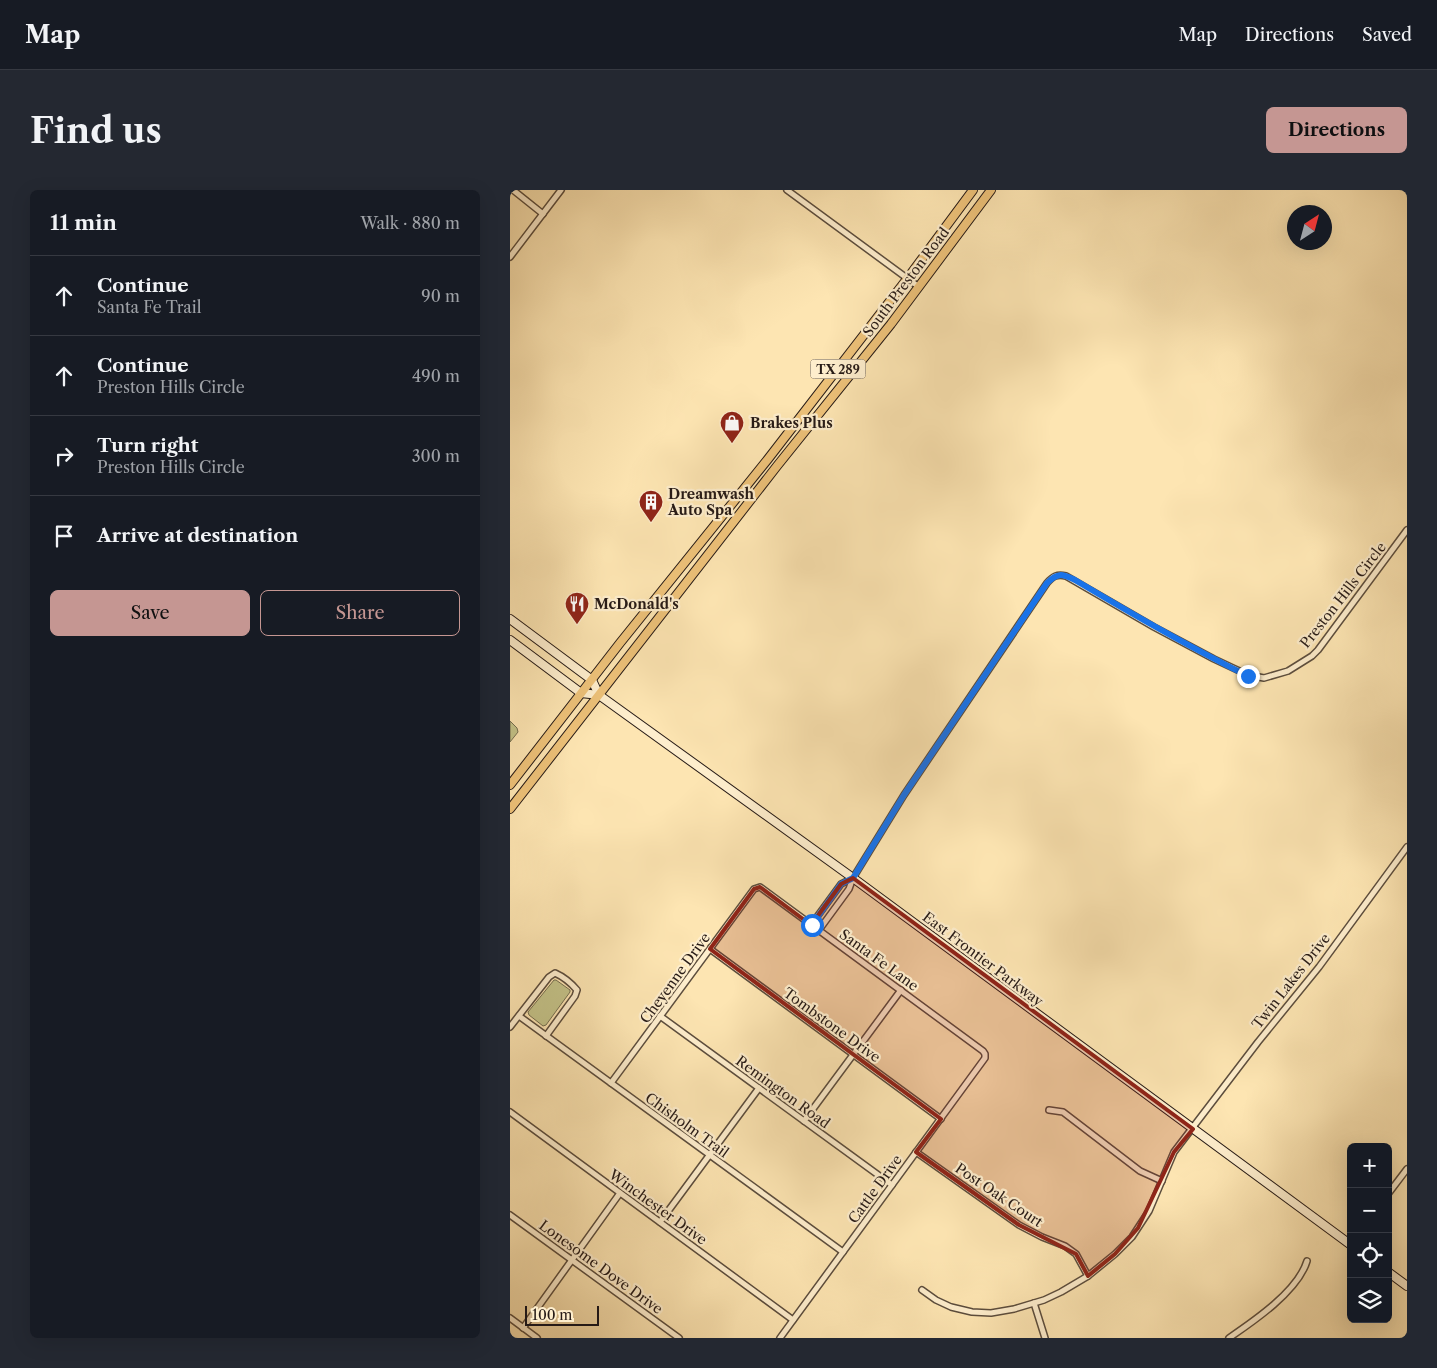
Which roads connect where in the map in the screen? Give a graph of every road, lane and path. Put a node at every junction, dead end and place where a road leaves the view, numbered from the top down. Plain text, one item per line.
1 (513, 190) edge
2 (561, 190) edge
3 (787, 190) edge
4 (973, 190) edge
5 (991, 190) edge
6 (543, 214) junction
7 (510, 257) edge
8 (907, 278) junction
9 (919, 287) junction
10 (1407, 530) edge
11 (510, 620) edge
12 (510, 640) edge
13 (592, 680) junction
14 (582, 693) junction
15 (599, 695) junction
16 (510, 785) edge
17 (510, 809) edge
18 (1407, 847) edge
19 (853, 878) junction
20 (757, 887) joint
21 (812, 925) junction
22 (819, 930) junction
23 (710, 949) junction
24 (901, 990) junction
25 (519, 1016) junction
26 (660, 1016) junction
27 (510, 1027) edge
28 (546, 1036) junction
29 (853, 1054) junction
30 (985, 1054) joint
31 (611, 1083) junction
32 (759, 1088) junction
33 (1049, 1110) dead end
34 (510, 1112) edge
35 (941, 1118) junction
36 (804, 1121) junction
37 (1193, 1129) junction
38 (916, 1152) junction
39 (709, 1155) junction
40 (1407, 1169) edge
41 (1162, 1181) junction
42 (892, 1185) junction
43 (1392, 1189) edge
44 (620, 1193) junction
45 (510, 1215) edge
46 (660, 1222) junction
47 (1347, 1242) edge
48 (843, 1252) junction
49 (572, 1260) junction
50 (1307, 1261) dead end
51 (1392, 1275) edge
52 (1088, 1276) junction
53 (1407, 1286) edge
54 (922, 1290) dead end
55 (1034, 1303) junction
56 (510, 1318) edge
57 (793, 1320) junction
58 (523, 1328) junction
59 (537, 1338) edge
60 (679, 1338) edge
61 (780, 1338) edge
62 (1045, 1338) edge
63 (1229, 1338) edge

1 - 6 street
2 - 6 street
3 - 8 street
4 - 8 main road, South Preston Road / TX 289
5 - 9 main road, South Preston Road / TX 289
6 - 7 street
8 - 9 street
8 - 13 main road, South Preston Road / TX 289
9 - 15 main road, South Preston Road / TX 289
10 - 19 street, Preston Hills Circle
11 - 13 street
12 - 14 street
13 - 14 main road, TX 289
13 - 15 street
14 - 15 street
14 - 16 main road, TX 289
15 - 17 main road, TX 289
15 - 19 street, East Frontier Parkway
18 - 37 street, Twin Lakes Drive
19 - 21 street
19 - 22 street
19 - 37 street, East Frontier Parkway
20 - 21 street, Santa Fe Lane
20 - 23 street, Cheyenne Drive
21 - 22 street, Santa Fe Lane
22 - 24 street, Santa Fe Lane
23 - 26 street, Cheyenne Drive
23 - 29 street, Tombstone Drive
24 - 29 street
24 - 30 street, Santa Fe Lane
25 - 27 street
25 - 28 street, Chisholm Trail
25 - 28 street
26 - 31 street, Cheyenne Drive
26 - 32 street, Remington Road
28 - 31 street, Chisholm Trail
29 - 35 street, Tombstone Drive
29 - 36 street
30 - 35 street, Cattle Drive
31 - 39 street, Chisholm Trail
32 - 36 street, Remington Road
32 - 39 street
33 - 41 street
34 - 44 street, Winchester Drive
35 - 38 street, Cattle Drive
36 - 42 street, Remington Road
37 - 41 street, Twin Lakes Drive
37 - 47 street, East Frontier Parkway
38 - 42 street, Cattle Drive
38 - 52 street, Post Oak Court
39 - 46 street
39 - 48 street, Chisholm Trail
40 - 43 street
41 - 52 street, Twin Lakes Drive
42 - 48 street, Cattle Drive
44 - 46 street, Winchester Drive
44 - 49 street
45 - 49 street, Lonesome Dove Drive
46 - 57 street, Winchester Drive
48 - 57 street, Cattle Drive
49 - 58 street
49 - 60 street, Lonesome Dove Drive
50 - 63 street
51 - 53 street
52 - 55 street, Twin Lakes Drive
54 - 55 street, Twin Lakes Drive
55 - 62 street
56 - 58 street
57 - 61 street, Cattle Drive
58 - 59 street

